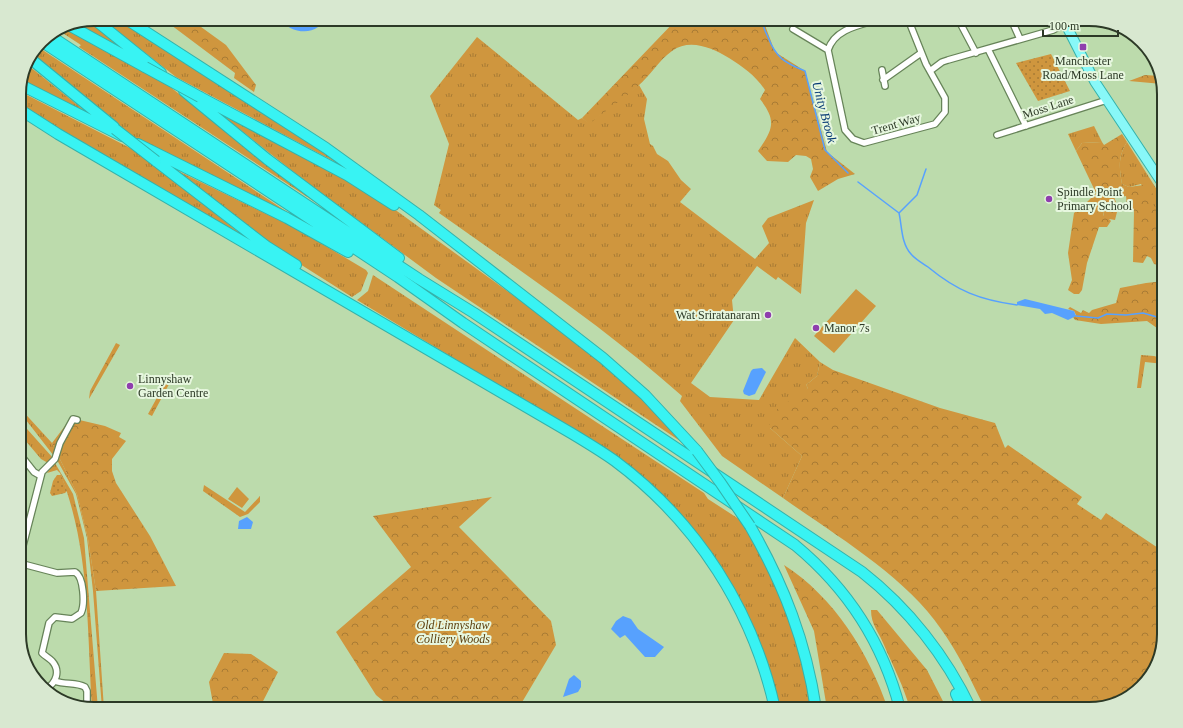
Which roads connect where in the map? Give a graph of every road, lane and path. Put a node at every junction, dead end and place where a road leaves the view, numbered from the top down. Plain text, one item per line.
1 (103, 26) edge
2 (137, 26) edge
3 (860, 26) edge
4 (911, 26) edge
5 (962, 26) edge
6 (1014, 26) edge
7 (1060, 26) edge
8 (1068, 26) edge
9 (75, 29) edge
10 (792, 30) dead end
11 (54, 39) edge
12 (1020, 39) junction
13 (47, 45) edge
14 (988, 49) junction
15 (828, 50) junction
16 (921, 53) junction
17 (976, 53) junction
18 (34, 62) edge
19 (882, 70) dead end
20 (930, 71) junction
21 (26, 88) edge
22 (1107, 100) junction
23 (26, 113) edge
24 (1026, 126) junction
25 (997, 135) dead end
26 (1157, 175) edge
27 (457, 246) junction
28 (474, 313) junction
29 (463, 323) junction
30 (452, 363) junction
31 (77, 420) dead end
32 (26, 462) edge
33 (41, 476) junction
34 (26, 526) edge
35 (26, 564) edge
36 (935, 649) junction
37 (55, 681) junction
38 (50, 686) edge
39 (87, 701) edge
40 (773, 702) edge
41 (815, 702) edge
42 (898, 702) edge
43 (960, 702) edge
44 (967, 702) edge

1 - 28 highway
2 - 27 highway
3 - 15 street
4 - 16 street, Trent Way
5 - 17 street
6 - 12 street
7 - 12 street
8 - 22 main road
9 - 27 highway, bridge
10 - 15 street
11 - 28 highway
12 - 14 street
13 - 29 highway
14 - 17 street
14 - 24 street
15 - 20 street, Trent Way
16 - 19 street
16 - 20 street, Trent Way
17 - 20 street
18 - 30 highway, bridge
21 - 29 highway
22 - 24 street, Moss Lane
22 - 26 main road
23 - 30 highway
24 - 25 street, Moss Lane
27 - 41 highway, bridge
28 - 36 highway
29 - 42 highway
30 - 40 highway
31 - 33 street
32 - 33 street
33 - 34 street
35 - 37 street
36 - 43 highway
36 - 44 highway
37 - 38 street
37 - 39 street

